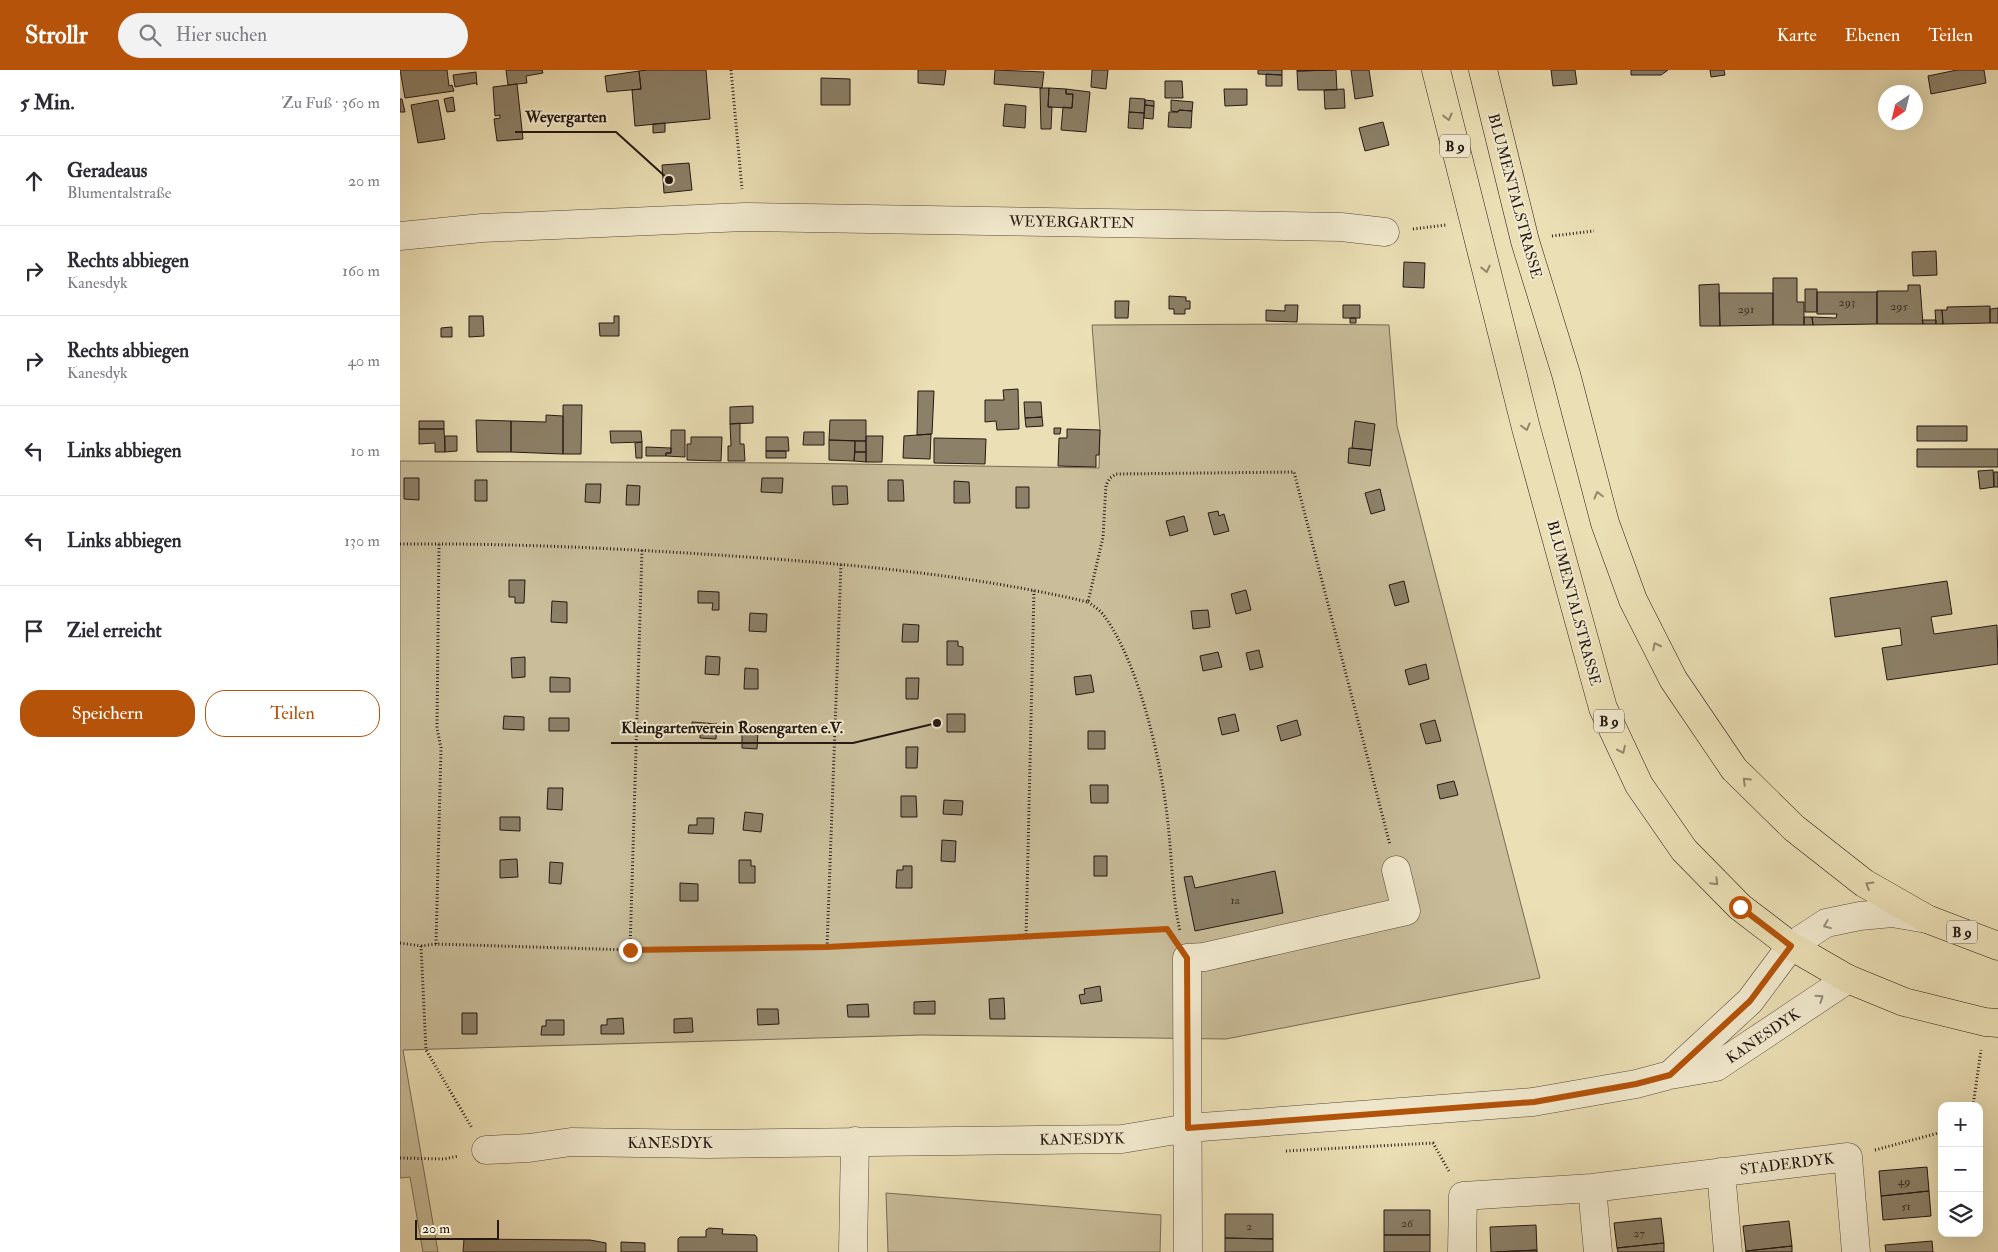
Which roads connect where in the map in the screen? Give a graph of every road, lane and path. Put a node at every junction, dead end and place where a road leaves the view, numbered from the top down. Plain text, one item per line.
1 (731, 70) edge
2 (1436, 70) edge
3 (1483, 70) edge
4 (744, 217) junction
5 (1475, 222) junction
6 (1385, 232) joint
7 (400, 236) edge
8 (400, 544) edge
9 (439, 544) junction
10 (642, 550) junction
11 (841, 564) junction
12 (1034, 589) junction
13 (1088, 602) junction
14 (1396, 870) joint
15 (1926, 919) junction
16 (1026, 938) junction
17 (400, 943) edge
18 (436, 944) junction
19 (421, 946) junction
20 (1791, 946) junction
21 (1998, 946) edge
22 (827, 947) junction
23 (630, 950) junction
24 (1187, 958) junction
25 (1848, 979) junction
26 (1990, 1033) edge
27 (1670, 1075) junction
28 (1974, 1102) edge
29 (1188, 1128) junction
30 (1938, 1133) edge
31 (855, 1142) junction
32 (486, 1150) junction
33 (1276, 1152) dead end
34 (1848, 1157) junction
35 (400, 1158) edge
36 (1721, 1172) junction
37 (1592, 1188) junction
38 (1463, 1196) junction
39 (853, 1252) edge
40 (1188, 1252) edge
41 (1462, 1252) edge
42 (1598, 1252) edge
43 (1728, 1252) edge
44 (1856, 1252) edge

1 - 4 path
2 -> 5 main road, BLUMENTALSTRASSE / B 9
15 -> 3 main road, BLUMENTALSTRASSE / B 9
4 - 6 street, WEYERGARTEN
4 - 7 street, WEYERGARTEN
5 - 6 path
5 -> 20 main road, BLUMENTALSTRASSE / B 9
8 - 9 path
9 - 10 path
9 - 18 path
10 - 11 path
10 - 23 path
11 - 12 path
11 - 22 path
12 - 13 path
12 - 16 path
13 - 14 path
13 - 24 path
14 - 24 street
15 -> 20 street, KANESDYK
15 - 21 main road, BLUMENTALSTRASSE / B 9
16 - 22 path
16 - 24 path
17 - 19 path
18 - 19 path
18 - 23 path
19 - 32 path
20 - 25 main road, BLUMENTALSTRASSE / B 9
20 - 27 street, KANESDYK
22 - 23 path
24 - 29 street
25 - 26 main road, BLUMENTALSTRASSE / B 9
27 -> 25 street, KANESDYK
26 - 28 path
27 - 29 street, KANESDYK
29 - 31 street, KANESDYK
29 - 40 street
30 - 34 path
31 - 32 street, KANESDYK
31 - 39 street
32 - 35 path
33 - 38 path
34 - 36 street, STADERDYK
34 - 44 street, STADERDYK
36 - 37 street, STADERDYK
36 - 43 street, STADERDYK
37 - 38 street, STADERDYK
37 - 42 street
38 - 41 street

